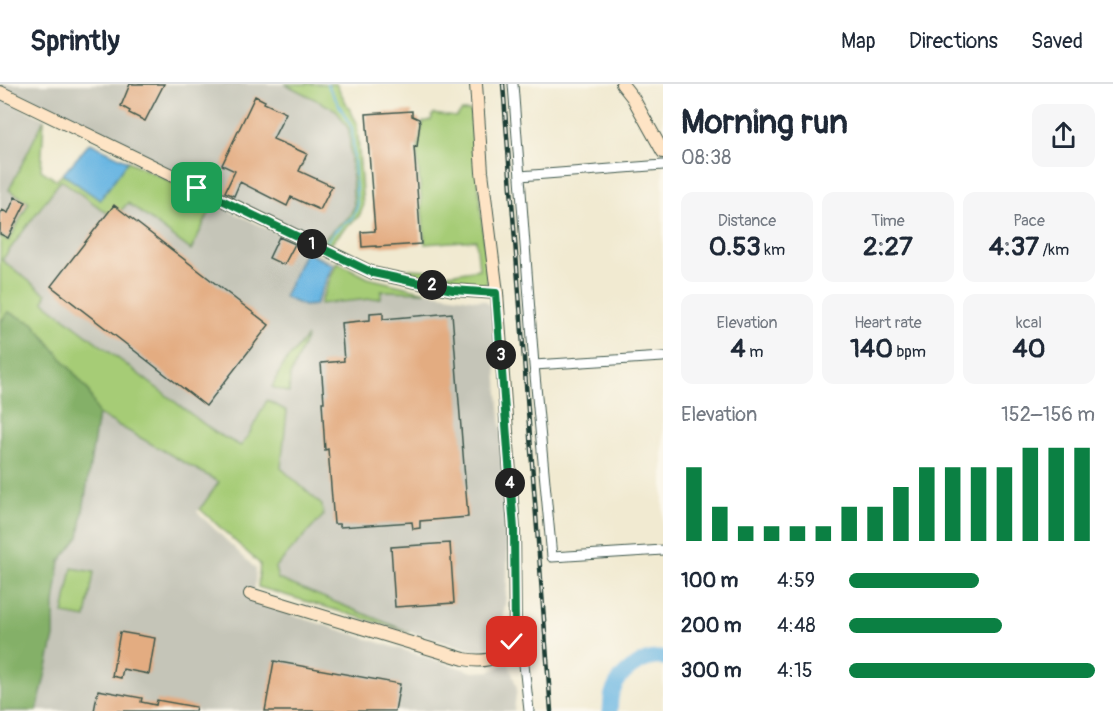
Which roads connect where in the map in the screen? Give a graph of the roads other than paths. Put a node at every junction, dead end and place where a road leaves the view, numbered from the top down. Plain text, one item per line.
1 (476, 84) edge
2 (513, 84) edge
3 (622, 84) edge
4 (0, 92) edge
5 (663, 152) edge
6 (663, 165) edge
7 (520, 176) junction
8 (496, 293) junction
9 (663, 357) edge
10 (534, 365) junction
11 (663, 550) edge
12 (250, 594) dead end
13 (512, 642) junction
14 (529, 711) edge

1 - 8 street
2 - 7 street
3 - 5 street
4 - 8 street
6 - 7 street
7 - 10 street
8 - 13 street
9 - 10 street
10 - 11 street
12 - 13 street
13 - 14 street

